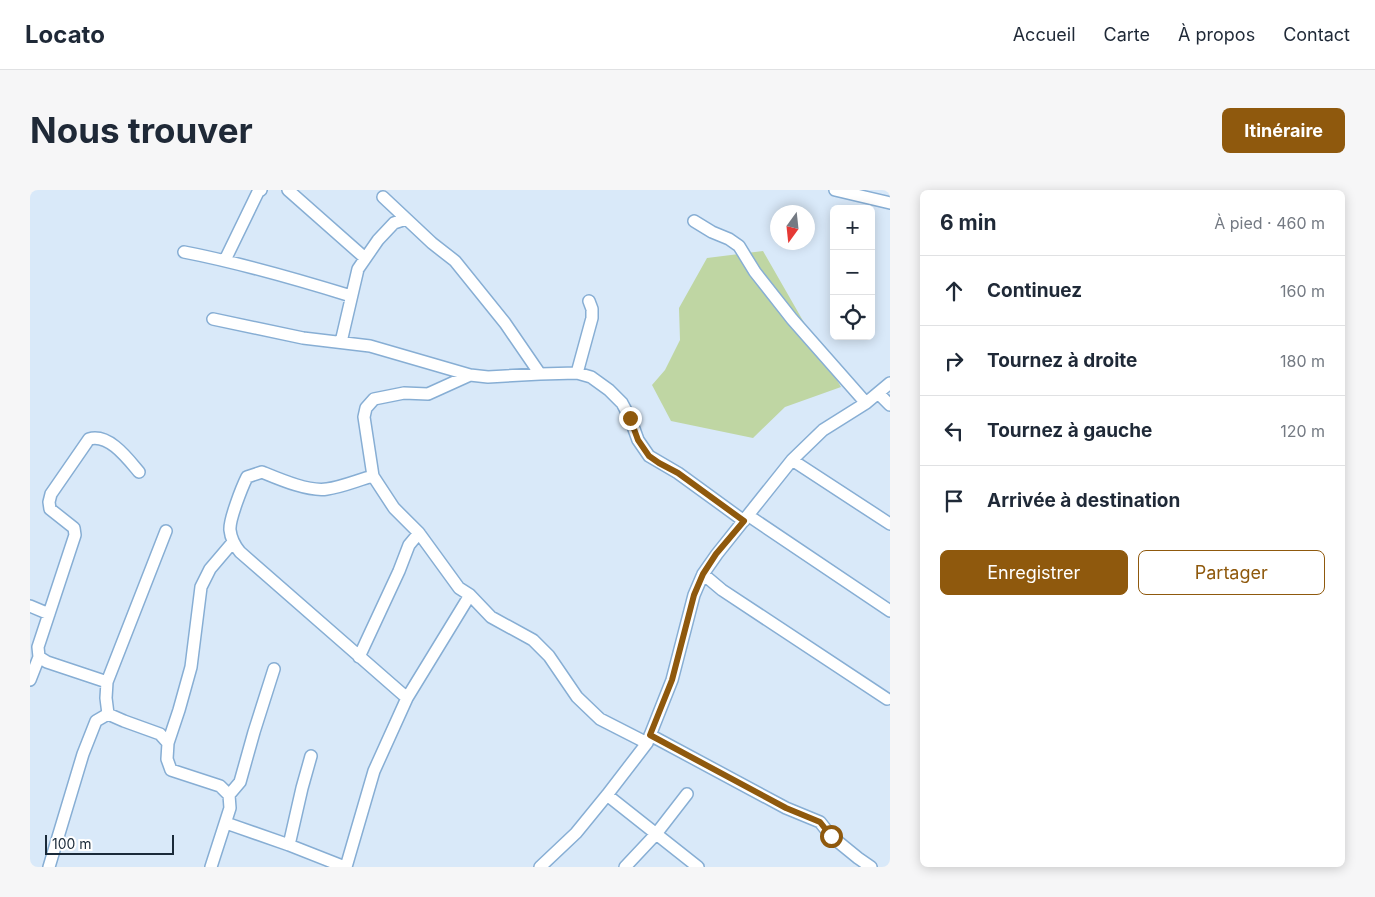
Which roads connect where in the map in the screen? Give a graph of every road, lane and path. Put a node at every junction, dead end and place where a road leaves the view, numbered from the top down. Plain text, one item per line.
1 (261, 190) edge
2 (288, 190) edge
3 (836, 190) edge
4 (384, 197) dead end
5 (890, 203) edge
6 (406, 219) junction
7 (694, 221) dead end
8 (184, 252) dead end
9 (366, 258) junction
10 (225, 260) junction
11 (351, 296) junction
12 (588, 301) dead end
13 (213, 319) dead end
14 (341, 342) junction
15 (577, 373) junction
16 (540, 374) junction
17 (470, 375) junction
18 (890, 383) edge
19 (878, 393) junction
20 (866, 403) junction
21 (890, 405) edge
22 (792, 460) junction
23 (139, 472) dead end
24 (373, 476) junction
25 (746, 518) junction
26 (890, 524) edge
27 (166, 531) dead end
28 (419, 533) junction
29 (233, 542) junction
30 (703, 574) junction
31 (470, 595) junction
32 (30, 606) edge
33 (890, 611) edge
34 (49, 614) junction
35 (359, 656) junction
36 (39, 657) junction
37 (274, 669) dead end
38 (30, 680) edge
39 (107, 682) junction
40 (407, 698) junction
41 (886, 699) dead end
42 (108, 714) junction
43 (648, 739) junction
44 (168, 743) junction
45 (311, 756) dead end
46 (687, 794) dead end
47 (229, 795) junction
48 (607, 795) junction
49 (226, 823) junction
50 (656, 834) junction
51 (289, 845) junction
52 (49, 867) edge
53 (211, 867) edge
54 (345, 867) edge
55 (540, 867) edge
56 (624, 867) edge
57 (698, 867) edge
58 (871, 867) edge

1 - 10 street
2 - 9 street
3 - 5 street
4 - 6 street
6 - 9 street
6 - 16 street
7 - 20 street
8 - 10 street
9 - 11 street
10 - 11 street
11 - 14 street
12 - 15 street
13 - 14 street
14 - 17 street
15 - 16 street
15 - 25 street
16 - 17 street
17 - 24 street
18 - 19 street
19 - 20 street
19 - 21 street
20 - 22 street
22 - 25 street
22 - 26 street
23 - 34 street
24 - 28 street
24 - 29 street
25 - 30 street
25 - 33 street
27 - 39 street
28 - 31 street
28 - 35 street
29 - 35 street
29 - 44 street
30 - 41 street
30 - 43 street
31 - 40 street
31 - 43 street
32 - 34 street
34 - 36 street
35 - 40 street
36 - 38 street
36 - 39 street
37 - 47 street
39 - 42 street
40 - 54 street
42 - 44 street
42 - 52 street
43 - 48 street
43 - 58 street
44 - 47 street
45 - 51 street
46 - 50 street
47 - 49 street
48 - 50 street
48 - 55 street
49 - 51 street
49 - 53 street
50 - 56 street
50 - 57 street
51 - 54 street

